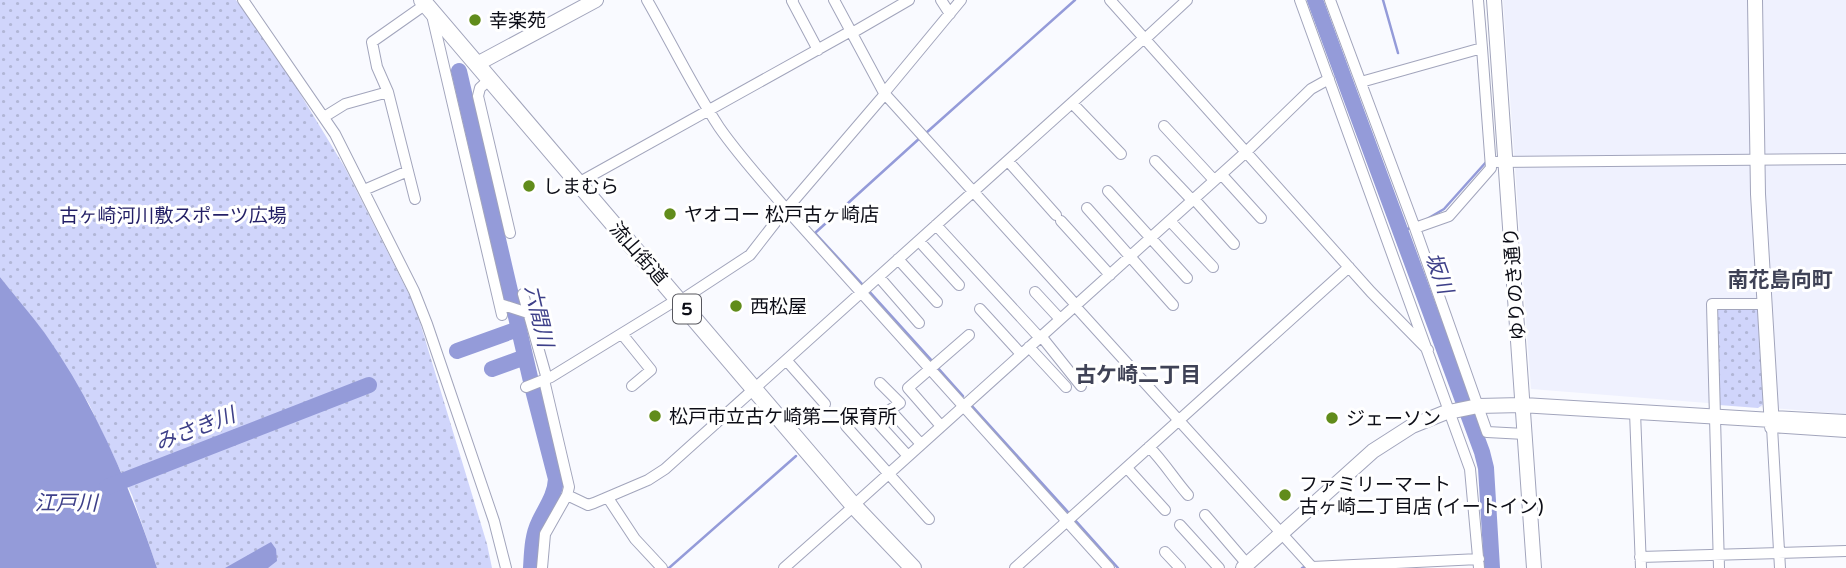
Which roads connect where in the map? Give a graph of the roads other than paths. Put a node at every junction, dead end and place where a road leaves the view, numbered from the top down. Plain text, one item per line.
1 (243, 0) edge
2 (596, 0) edge
3 (647, 0) edge
4 (793, 0) edge
5 (834, 0) edge
6 (909, 0) edge
7 (941, 0) edge
8 (961, 0) edge
9 (1110, 0) edge
10 (1187, 0) edge
11 (1300, 0) edge
12 (1330, 0) edge
13 (1478, 0) edge
14 (1494, 0) edge
15 (1755, 0) edge
16 (426, 3) edge
17 (950, 14) junction
18 (852, 32) junction
19 (1144, 38) junction
20 (1482, 48) junction
21 (818, 50) junction
22 (477, 64) junction
23 (490, 79) junction
24 (1329, 79) junction
25 (1361, 82) junction
26 (388, 92) junction
27 (885, 94) junction
28 (1072, 103) junction
29 (709, 111) junction
30 (324, 117) junction
31 (1164, 127) dead end
32 (1246, 152) junction
33 (1121, 155) dead end
34 (1756, 159) junction
35 (1846, 159) edge
36 (1009, 161) junction
37 (1156, 161) dead end
38 (1498, 161) junction
39 (408, 171) junction
40 (1218, 177) junction
41 (578, 183) junction
42 (364, 190) junction
43 (974, 191) junction
44 (1108, 191) dead end
45 (415, 199) dead end
46 (1193, 200) junction
47 (1087, 208) dead end
48 (787, 210) junction
49 (1261, 218) dead end
50 (1170, 221) junction
51 (936, 225) junction
52 (1415, 228) junction
53 (510, 233) dead end
54 (1150, 238) junction
55 (919, 241) junction
56 (1234, 244) dead end
57 (1130, 256) junction
58 (898, 259) junction
59 (1213, 267) dead end
60 (1349, 267) junction
61 (1110, 275) junction
62 (879, 277) junction
63 (1187, 278) dead end
64 (959, 285) dead end
65 (1035, 292) dead end
66 (862, 293) junction
67 (523, 294) dead end
68 (679, 300) junction
69 (937, 302) dead end
70 (1764, 304) junction
71 (1076, 305) junction
72 (1173, 305) dead end
73 (980, 309) dead end
74 (528, 313) junction
75 (1060, 319) junction
76 (919, 323) dead end
77 (622, 334) junction
78 (969, 335) dead end
79 (1040, 337) junction
80 (1428, 350) junction
81 (1025, 351) junction
82 (787, 361) junction
83 (930, 369) junction
84 (546, 380) junction
85 (880, 383) dead end
86 (632, 386) dead end
87 (1081, 386) dead end
88 (526, 387) dead end
89 (1066, 387) dead end
90 (754, 390) junction
91 (825, 404) dead end
92 (1522, 404) junction
93 (963, 406) junction
94 (1477, 406) junction
95 (1451, 411) junction
96 (868, 412) dead end
97 (1635, 412) junction
98 (1716, 416) junction
99 (1179, 421) junction
100 (1772, 422) junction
101 (1846, 422) edge
102 (846, 426) dead end
103 (941, 426) junction
104 (1846, 432) edge
105 (1525, 434) junction
106 (922, 444) junction
107 (1149, 447) junction
108 (908, 456) junction
109 (1126, 468) junction
110 (888, 473) junction
111 (567, 495) junction
112 (1188, 495) dead end
113 (608, 498) junction
114 (854, 506) junction
115 (1165, 510) dead end
116 (1205, 515) dead end
117 (929, 519) dead end
118 (1067, 521) junction
119 (1180, 525) dead end
120 (1282, 533) junction
121 (1846, 551) edge
122 (1165, 552) dead end
123 (1779, 553) junction
124 (1718, 555) junction
125 (1640, 562) edge
126 (1479, 564) edge
127 (1245, 566) edge
128 (506, 568) edge
129 (541, 568) edge
130 (662, 568) edge
131 (784, 568) edge
132 (913, 568) edge
133 (1015, 568) edge
134 (1109, 568) edge
135 (1180, 568) edge
136 (1219, 568) edge
137 (1534, 568) edge
138 (1719, 568) edge
139 (1780, 568) edge

1 - 30 street
2 - 22 street
3 - 29 street
4 - 21 street
5 - 18 street
6 - 18 street
7 - 17 street
8 - 17 street
9 - 19 street
10 - 19 street
11 - 24 street
12 - 25 street
13 - 20 street
14 - 38 street, ゆりのき通り
15 - 34 street
16 - 22 main road, 流山街道 / 5
16 - 26 street
16 - 74 street
17 - 27 street
18 - 21 street
18 - 27 street
19 - 28 street
19 - 32 street
20 - 25 street
20 - 38 street
21 - 29 street
22 - 23 main road, 流山街道 / 5
23 - 41 main road, 流山街道 / 5
23 - 53 street
24 - 32 street
24 - 80 street
25 - 52 street
26 - 30 street
26 - 39 street
27 - 43 street
27 - 48 street
28 - 33 street
28 - 36 street
29 - 41 street
29 - 48 street
30 - 42 street
31 - 40 street
32 - 40 street
32 - 60 street
34 - 35 street
34 - 38 street
34 - 70 street
36 - 43 street
36 - 61 street
37 - 46 street
38 - 52 street
38 - 92 street, ゆりのき通り
39 - 42 street
39 - 45 street
40 - 46 street
40 - 49 street
41 - 68 main road, 流山街道 / 5
42 - 128 street
43 - 51 street
43 - 71 street
44 - 54 street
46 - 50 street
46 - 56 street
47 - 57 street
48 - 66 street
48 - 68 street
50 - 54 street
50 - 59 street
51 - 55 street
51 - 79 street
52 - 94 street
54 - 57 street
54 - 63 street
55 - 58 street
55 - 64 street
57 - 61 street
57 - 72 street
58 - 62 street
58 - 69 street
60 - 80 street
60 - 99 street
61 - 71 street
62 - 66 street
62 - 76 street
65 - 75 street
66 - 82 street
66 - 83 street
67 - 74 street
68 - 77 street
68 - 90 main road, 流山街道 / 5
70 - 98 street
70 - 100 street
71 - 75 street
71 - 99 street
73 - 81 street
74 - 84 street
75 - 79 street
77 - 84 street
77 - 86 street
78 - 83 street
79 - 81 street
79 - 87 street
80 - 95 street
81 - 89 street
81 - 93 street
82 - 90 street
82 - 91 street
83 - 93 street
83 - 103 street
84 - 88 street
84 - 111 street
85 - 106 street
90 - 113 street
90 - 114 main road, 流山街道 / 5
92 - 94 street
92 - 97 street
92 - 105 street, ゆりのき通り
93 - 103 street
93 - 118 street
94 - 95 street
94 - 105 street
95 - 120 street
95 - 126 street
96 - 108 street
97 - 98 street
97 - 125 street
98 - 100 street
98 - 124 street
99 - 107 street
99 - 120 street
100 - 101 street
100 - 104 street
100 - 123 street
102 - 110 street
103 - 106 street
105 - 137 street, ゆりのき通り
106 - 108 street
107 - 109 street
107 - 112 street
108 - 110 street
109 - 115 street
109 - 118 street
110 - 114 street
110 - 117 street
111 - 113 street
111 - 129 street
113 - 130 street
114 - 131 street
114 - 132 main road, 流山街道 / 5
116 - 127 street
118 - 133 street
118 - 134 street
119 - 136 street
120 - 126 street
120 - 127 street
121 - 123 street
122 - 135 street
123 - 124 street
123 - 139 street
124 - 125 street
124 - 138 street

